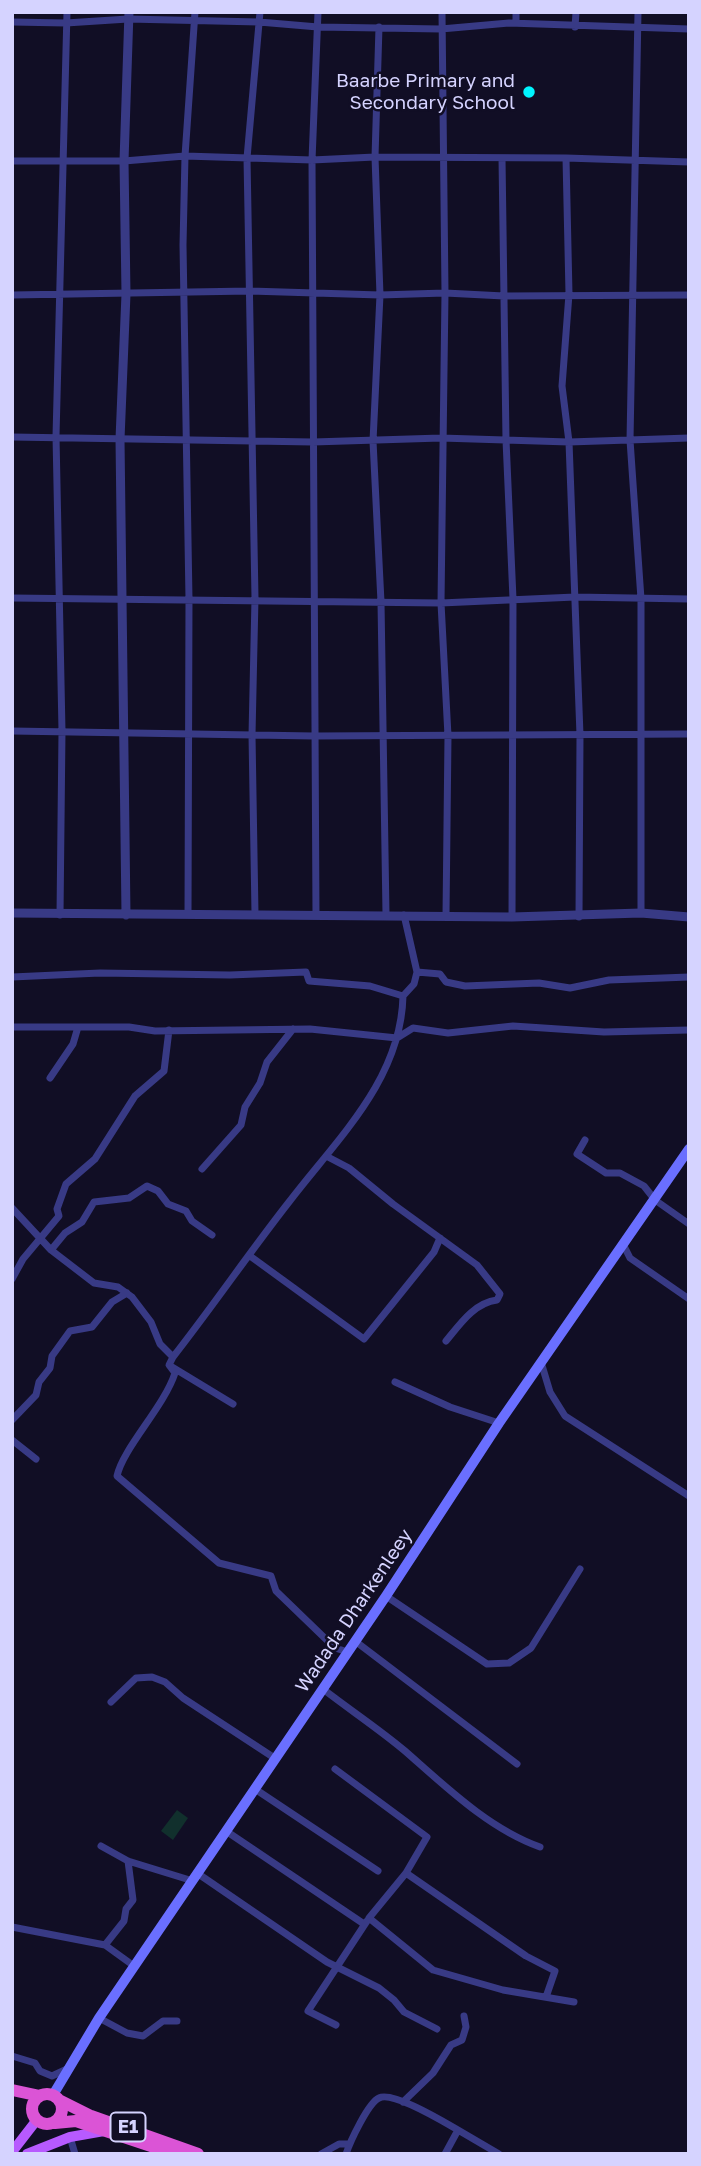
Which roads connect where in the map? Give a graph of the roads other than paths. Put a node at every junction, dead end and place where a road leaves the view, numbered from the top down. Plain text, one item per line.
1 (67, 12) edge
2 (195, 12) edge
3 (260, 12) edge
4 (318, 12) edge
5 (442, 12) edge
6 (516, 12) edge
7 (576, 12) edge
8 (638, 12) edge
9 (129, 15) edge
10 (194, 21) junction
11 (12, 22) edge
12 (259, 22) junction
13 (66, 23) junction
14 (516, 23) junction
15 (318, 27) junction
16 (379, 27) junction
17 (575, 27) junction
18 (638, 27) junction
19 (441, 29) junction
20 (689, 29) edge
21 (185, 156) junction
22 (375, 157) junction
23 (247, 158) junction
24 (502, 158) junction
25 (566, 158) junction
26 (442, 159) junction
27 (65, 160) junction
28 (312, 160) junction
29 (12, 161) edge
30 (124, 161) junction
31 (635, 162) junction
32 (689, 162) edge
33 (250, 291) junction
34 (183, 293) junction
35 (315, 293) junction
36 (445, 293) junction
37 (126, 294) junction
38 (569, 294) junction
39 (12, 295) edge
40 (380, 295) junction
41 (635, 295) junction
42 (689, 295) edge
43 (62, 296) junction
44 (504, 296) junction
45 (56, 436) junction
46 (12, 437) edge
47 (441, 438) junction
48 (689, 438) edge
49 (120, 439) junction
50 (250, 439) junction
51 (187, 440) junction
52 (373, 440) junction
53 (506, 440) junction
54 (630, 440) junction
55 (313, 442) junction
56 (569, 442) junction
57 (575, 597) junction
58 (12, 598) edge
59 (59, 598) junction
60 (189, 598) junction
61 (255, 598) junction
62 (122, 599) junction
63 (513, 599) junction
64 (642, 599) junction
65 (689, 599) edge
66 (317, 601) junction
67 (381, 602) junction
68 (441, 603) junction
69 (12, 731) edge
70 (62, 731) junction
71 (126, 734) junction
72 (643, 734) junction
73 (689, 734) edge
74 (188, 735) junction
75 (384, 735) junction
76 (580, 735) junction
77 (252, 736) junction
78 (314, 736) junction
79 (448, 736) junction
80 (510, 737) junction
81 (12, 913) edge
82 (641, 913) junction
83 (188, 914) junction
84 (255, 914) junction
85 (316, 914) junction
86 (386, 914) junction
87 (60, 915) junction
88 (125, 915) junction
89 (404, 915) junction
90 (446, 915) junction
91 (512, 917) junction
92 (579, 917) junction
93 (689, 917) edge
94 (417, 972) junction
95 (12, 977) edge
96 (689, 977) edge
97 (403, 996) junction
98 (12, 1027) edge
99 (78, 1027) junction
100 (293, 1029) junction
101 (169, 1030) junction
102 (689, 1030) edge
103 (397, 1038) junction
104 (50, 1078) dead end
105 (585, 1140) dead end
106 (689, 1149) edge
107 (328, 1157) junction
108 (202, 1169) dead end
109 (655, 1200) junction
110 (12, 1208) edge
111 (689, 1224) edge
112 (212, 1235) dead end
113 (42, 1238) junction
114 (440, 1238) junction
115 (622, 1244) junction
116 (51, 1250) junction
117 (250, 1256) junction
118 (12, 1279) edge
119 (127, 1293) junction
120 (689, 1300) edge
121 (446, 1341) dead end
122 (173, 1357) junction
123 (541, 1362) junction
124 (169, 1365) junction
125 (395, 1382) dead end
126 (233, 1404) dead end
127 (12, 1420) edge
128 (499, 1423) junction
129 (12, 1440) edge
130 (36, 1459) dead end
131 (689, 1496) edge
132 (580, 1569) dead end
133 (386, 1596) junction
134 (355, 1641) junction
135 (348, 1652) junction
136 (323, 1689) junction
137 (111, 1702) dead end
138 (276, 1759) junction
139 (517, 1763) dead end
140 (335, 1769) dead end
141 (255, 1789) junction
142 (226, 1831) junction
143 (101, 1846) dead end
144 (540, 1847) dead end
145 (128, 1861) junction
146 (378, 1871) dead end
147 (406, 1873) junction
148 (195, 1877) junction
149 (367, 1921) junction
150 (12, 1927) edge
151 (105, 1945) junction
152 (134, 1966) junction
153 (336, 1966) junction
154 (546, 1997) junction
155 (574, 2002) dead end
156 (464, 2016) dead end
157 (99, 2018) junction
158 (177, 2021) dead end
159 (336, 2025) dead end
160 (437, 2029) dead end
161 (12, 2056) edge
162 (67, 2069) junction
163 (12, 2090) edge
164 (51, 2097) junction
165 (12, 2098) edge
166 (403, 2102) junction
167 (34, 2117) junction
168 (55, 2123) junction
169 (108, 2130) junction
170 (458, 2130) junction
171 (70, 2137) junction
172 (349, 2144) junction
173 (12, 2152) edge
174 (27, 2154) edge
175 (75, 2154) edge
176 (175, 2154) edge
177 (198, 2154) edge
178 (321, 2154) edge
179 (346, 2154) edge
180 (445, 2154) edge
181 (499, 2154) edge

1 - 13 street
2 - 10 street
3 - 12 street
4 - 15 street
5 - 19 street
6 - 14 street
7 - 17 street
8 - 18 street
9 - 10 street
9 - 13 street
9 - 30 street
10 - 12 street
10 - 21 street
11 - 13 street
12 - 15 street
12 - 23 street
13 - 27 street
14 - 17 street
14 - 19 street
15 - 16 street
15 - 28 street
16 - 19 street
16 - 22 street
17 - 18 street
18 - 20 street
18 - 31 street
19 - 26 street
21 - 23 street
21 - 30 street
21 - 34 street
22 - 26 street
22 - 28 street
22 - 40 street
23 - 28 street
23 - 33 street
24 - 25 street
24 - 26 street
24 - 44 street
25 - 31 street
25 - 38 street
26 - 36 street
27 - 29 street
27 - 30 street
27 - 43 street
28 - 35 street
30 - 37 street
31 - 32 street
31 - 41 street
33 - 34 street
33 - 35 street
33 - 50 street
34 - 37 street
34 - 51 street
35 - 40 street
35 - 55 street
36 - 40 street
36 - 44 street
36 - 47 street
37 - 43 street
37 - 49 street
38 - 41 street
38 - 44 street
38 - 56 street
39 - 43 street
40 - 52 street
41 - 42 street
41 - 54 street
43 - 45 street
44 - 53 street
45 - 46 street
45 - 49 street
45 - 59 street
47 - 52 street
47 - 53 street
47 - 68 street
48 - 54 street
49 - 51 street
49 - 62 street
50 - 51 street
50 - 55 street
50 - 61 street
51 - 60 street
52 - 55 street
52 - 67 street
53 - 56 street
53 - 63 street
54 - 56 street
54 - 64 street
55 - 66 street
56 - 57 street
57 - 63 street
57 - 64 street
57 - 76 street
58 - 59 street
59 - 62 street
59 - 70 street
60 - 61 street
60 - 62 street
60 - 74 street
61 - 66 street
61 - 77 street
62 - 71 street
63 - 68 street
63 - 80 street
64 - 65 street
64 - 72 street
66 - 67 street
66 - 78 street
67 - 68 street
67 - 75 street
68 - 79 street
69 - 70 street
70 - 71 street
70 - 87 street
71 - 74 street
71 - 88 street
72 - 73 street
72 - 76 street
72 - 82 street
74 - 77 street
74 - 83 street
75 - 78 street
75 - 79 street
75 - 86 street
76 - 80 street
76 - 92 street
77 - 78 street
77 - 84 street
78 - 85 street
79 - 80 street
79 - 90 street
80 - 91 street
81 - 87 street
82 - 92 street
82 - 93 street
83 - 84 street
83 - 88 street
84 - 85 street
85 - 86 street
86 - 89 street
87 - 88 street
89 - 90 street
89 - 94 street
90 - 91 street
91 - 92 street
94 - 96 street
94 - 97 street
95 - 97 street
97 - 103 street
98 - 99 street
99 - 101 street
99 - 104 street
100 - 101 street
100 - 103 street
100 - 108 street
101 - 113 street
102 - 103 street
103 - 107 street
105 - 109 street
106 - 109 main road, Wadada Dharkenleey
107 - 114 street
107 - 117 street
109 - 111 street
109 - 115 main road, Wadada Dharkenleey
110 - 113 street
112 - 116 street
113 - 116 street
113 - 118 street
114 - 117 street
114 - 121 street
115 - 120 street
115 - 123 main road, Wadada Dharkenleey
116 - 119 street
117 - 122 street
119 - 122 street
119 - 127 street
122 - 124 street
123 - 128 main road, Wadada Dharkenleey
123 - 131 street
124 - 126 street
124 - 135 street
125 - 128 street
128 - 133 main road, Wadada Dharkenleey
129 - 130 street
132 - 133 street
133 - 134 main road, Wadada Dharkenleey
134 - 135 main road, Wadada Dharkenleey
134 - 139 street
135 - 136 main road, Wadada Dharkenleey
136 - 138 main road, Wadada Dharkenleey
136 - 144 street
137 - 138 street
138 - 141 main road, Wadada Dharkenleey
140 - 147 street
141 - 142 main road, Wadada Dharkenleey
141 - 146 street
142 - 148 main road, Wadada Dharkenleey
142 - 149 street
143 - 145 street
145 - 148 street
145 - 151 street
147 - 149 street
147 - 154 street
148 - 152 main road, Wadada Dharkenleey
148 - 153 street
149 - 153 street
149 - 154 street
150 - 151 street
151 - 152 street
152 - 157 main road, Wadada Dharkenleey
153 - 159 street
153 - 160 street
154 - 155 street
156 - 166 street
157 - 158 street
157 - 162 main road, Wadada Dharkenleey
161 - 162 street
162 - 164 main road, Wadada Dharkenleey
163 - 164 highway
164 - 167 highway
164 - 168 highway
164 - 177 highway, E1
165 - 167 highway
166 - 170 street
166 - 172 street
167 - 168 highway
167 - 173 main road
168 - 169 highway, E1
169 - 171 main road
169 - 176 highway, E1
170 - 180 street
170 - 181 street
171 - 174 main road
171 - 175 street
172 - 178 street
172 - 179 street

